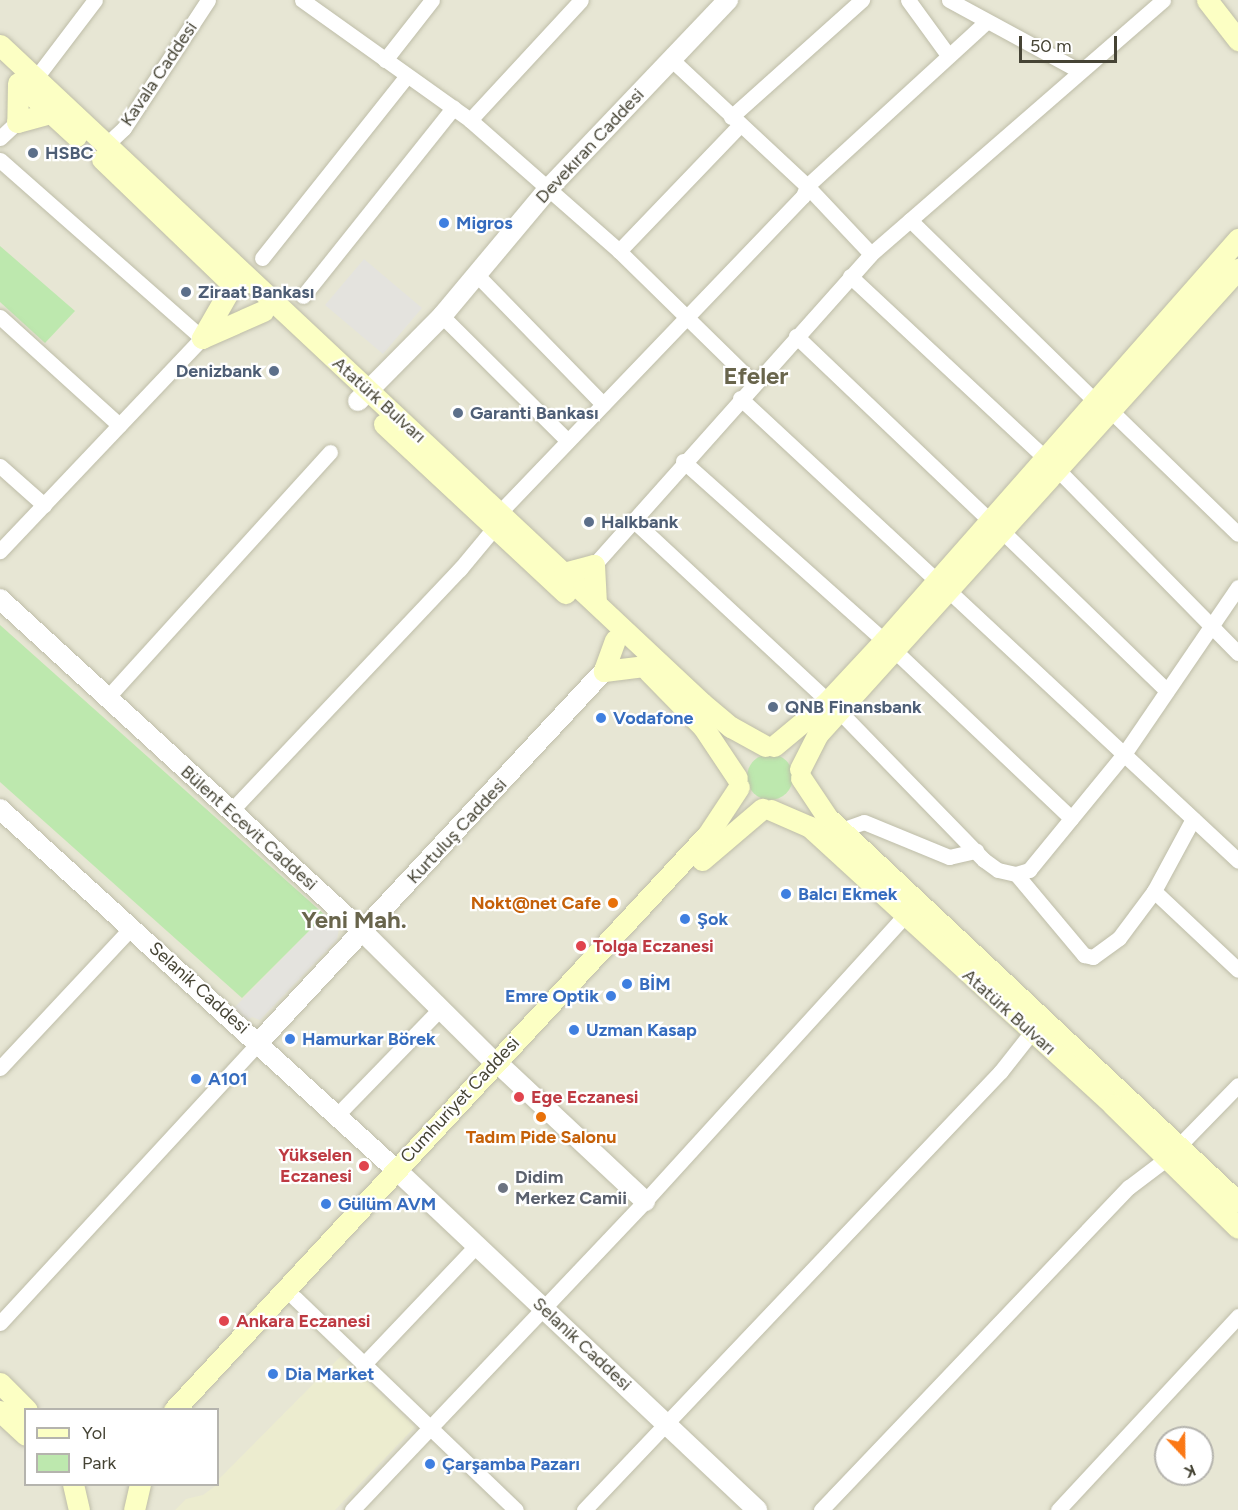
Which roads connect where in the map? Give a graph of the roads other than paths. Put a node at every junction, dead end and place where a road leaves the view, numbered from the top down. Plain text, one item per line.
1 (95, 0) edge
2 (208, 0) edge
3 (432, 0) edge
4 (581, 0) edge
5 (728, 0) edge
6 (862, 0) edge
7 (908, 0) edge
8 (949, 0) edge
9 (1163, 0) edge
10 (1207, 0) edge
11 (311, 3) edge
12 (985, 23) junction
13 (1238, 40) edge
14 (0, 45) edge
15 (948, 55) junction
16 (385, 60) junction
17 (672, 60) junction
18 (0, 65) edge
19 (1080, 72) junction
20 (407, 76) junction
21 (27, 81) junction
22 (453, 108) junction
23 (50, 113) junction
24 (470, 120) junction
25 (736, 121) junction
26 (17, 122) junction
27 (0, 138) edge
28 (106, 144) junction
29 (0, 160) edge
30 (807, 186) junction
31 (549, 188) junction
32 (909, 220) junction
33 (1238, 239) edge
34 (619, 251) junction
35 (871, 254) junction
36 (262, 258) dead end
37 (1238, 269) edge
38 (476, 274) junction
39 (850, 276) junction
40 (242, 283) junction
41 (303, 296) dead end
42 (263, 311) junction
43 (442, 316) junction
44 (0, 317) edge
45 (685, 319) junction
46 (796, 336) junction
47 (202, 338) junction
48 (754, 382) junction
49 (362, 396) junction
50 (740, 398) junction
51 (603, 404) junction
52 (1102, 405) junction
53 (119, 425) junction
54 (568, 441) junction
55 (330, 452) dead end
56 (683, 460) junction
57 (1051, 463) junction
58 (0, 466) edge
59 (44, 505) junction
60 (497, 520) junction
61 (633, 520) junction
62 (997, 526) junction
63 (1238, 534) edge
64 (0, 551) edge
65 (594, 565) junction
66 (564, 573) junction
67 (943, 587) junction
68 (1238, 587) edge
69 (0, 599) edge
70 (596, 603) junction
71 (1210, 628) junction
72 (615, 640) junction
73 (889, 646) junction
74 (1238, 653) edge
75 (642, 666) junction
76 (604, 671) junction
77 (1167, 691) junction
78 (106, 698) junction
79 (834, 706) junction
80 (770, 746) junction
81 (1124, 754) junction
82 (801, 773) junction
83 (738, 783) junction
84 (0, 809) edge
85 (767, 809) junction
86 (230, 812) junction
87 (1071, 818) junction
88 (1193, 819) junction
89 (841, 830) junction
90 (976, 851) junction
91 (1238, 861) edge
92 (1016, 874) junction
93 (1154, 891) junction
94 (911, 909) junction
95 (132, 927) junction
96 (363, 932) junction
97 (1238, 970) edge
98 (441, 1008) junction
99 (1031, 1033) junction
100 (259, 1042) junction
101 (499, 1066) junction
102 (0, 1068) edge
103 (1238, 1085) edge
104 (337, 1115) junction
105 (1173, 1152) junction
106 (400, 1174) junction
107 (645, 1201) junction
108 (1238, 1202) edge
109 (1238, 1228) edge
110 (477, 1245) junction
111 (295, 1298) junction
112 (544, 1308) junction
113 (1238, 1316) edge
114 (0, 1323) edge
115 (363, 1365) junction
116 (0, 1383) edge
117 (25, 1408) edge
118 (176, 1408) edge
119 (193, 1408) edge
120 (0, 1411) edge
121 (665, 1422) junction
122 (430, 1430) junction
123 (24, 1434) edge
124 (352, 1510) edge
125 (516, 1510) edge
126 (584, 1510) edge
127 (758, 1510) edge
128 (821, 1510) edge
129 (1058, 1510) edge

1 - 21 street
2 - 28 street, Kavala Caddesi
3 - 16 street
4 - 24 street
5 - 17 street, Devekıran Caddesi
6 - 25 street
7 - 15 street
8 - 12 street
9 - 19 street
10 - 13 main road
11 - 16 street
12 - 15 street
12 - 19 street
14 - 21 main road, Atatürk Bulvarı
15 - 30 street
16 - 20 street
17 - 25 street
17 - 31 street, Devekıran Caddesi
18 - 21 main road, Atatürk Bulvarı
19 - 32 street
20 - 22 street
20 - 36 street
21 - 23 main road, Atatürk Bulvarı
21 - 26 main road
21 - 28 main road, Atatürk Bulvarı
22 - 24 street
22 - 41 street
23 - 26 main road
23 - 40 main road, Atatürk Bulvarı
24 - 31 street
25 - 30 street
25 - 34 street
26 - 27 street
28 - 40 main road, Atatürk Bulvarı
29 - 47 street
30 - 35 street
30 - 45 street
31 - 34 street
31 - 38 street, Devekıran Caddesi
32 - 35 street
32 - 52 street
33 - 52 main road
34 - 45 street
35 - 39 street
37 - 52 main road
38 - 43 street, Devekıran Caddesi
38 - 51 street
39 - 46 street
39 - 57 street
40 - 42 main road, Atatürk Bulvarı
40 - 47 main road
40 - 49 main road, Atatürk Bulvarı
42 - 47 main road
42 - 49 main road, Atatürk Bulvarı
43 - 49 street, Devekıran Caddesi
43 - 54 street
44 - 53 street
45 - 48 street
45 - 51 street
46 - 48 street
46 - 62 street
47 - 53 street
48 - 50 street
49 - 60 main road, Atatürk Bulvarı
50 - 56 street
50 - 67 street
51 - 54 street
52 - 57 main road
52 - 63 street
53 - 59 street
54 - 60 street
55 - 78 street
56 - 61 street
56 - 73 street
57 - 62 main road
57 - 71 street
58 - 59 street
59 - 64 street
60 - 66 main road, Atatürk Bulvarı
60 - 72 main road, Atatürk Bulvarı
60 - 86 street
61 - 65 street
61 - 79 street
62 - 67 main road
62 - 77 street
65 - 66 main road
65 - 70 main road
66 - 70 main road, Atatürk Bulvarı
67 - 73 main road
67 - 81 street
68 - 71 street
69 - 78 street, Bülent Ecevit Caddesi
70 - 80 main road, Atatürk Bulvarı
71 - 74 street
71 - 77 street
72 - 75 main road, Atatürk Bulvarı
72 - 76 main road
73 - 79 main road
73 - 87 street
75 - 76 main road
75 - 83 main road, Atatürk Bulvarı
76 - 96 street, Kurtuluş Caddesi
77 - 81 street
78 - 86 street, Bülent Ecevit Caddesi
79 - 80 main road
79 - 82 main road
79 - 90 street
80 - 82 main road
80 - 83 main road
81 - 87 street
81 - 88 street
82 - 85 main road
82 - 89 main road, Atatürk Bulvarı
83 - 85 main road
83 - 101 main road, Cumhuriyet Caddesi
84 - 95 street, Selanik Caddesi
85 - 94 main road, Atatürk Bulvarı
85 - 101 main road, Cumhuriyet Caddesi
86 - 96 street, Bülent Ecevit Caddesi
87 - 92 street
88 - 91 street
88 - 93 street
89 - 90 street
89 - 94 main road, Atatürk Bulvarı
90 - 92 street
92 - 93 street
93 - 97 street
94 - 99 main road, Atatürk Bulvarı
94 - 105 main road, Atatürk Bulvarı
94 - 107 street
95 - 100 street, Selanik Caddesi
95 - 102 street
96 - 98 street, Bülent Ecevit Caddesi
96 - 100 street, Kurtuluş Caddesi
98 - 101 street, Bülent Ecevit Caddesi
98 - 104 street
99 - 105 main road, Atatürk Bulvarı
99 - 121 street
100 - 104 street, Selanik Caddesi
100 - 114 street
101 - 106 main road, Cumhuriyet Caddesi
101 - 107 street, Bülent Ecevit Caddesi
103 - 105 street
104 - 106 street, Selanik Caddesi
105 - 108 main road, Atatürk Bulvarı
105 - 109 main road, Atatürk Bulvarı
105 - 128 street
106 - 110 street, Selanik Caddesi
106 - 111 main road, Cumhuriyet Caddesi
106 - 118 main road, Cumhuriyet Caddesi
107 - 112 street
110 - 112 street, Selanik Caddesi
110 - 115 street
111 - 115 street
111 - 119 main road, Cumhuriyet Caddesi
112 - 121 street, Selanik Caddesi
112 - 122 street
113 - 129 street
115 - 122 street
116 - 117 main road
120 - 123 main road
121 - 126 street
121 - 127 street, Selanik Caddesi
122 - 124 street
122 - 125 street

